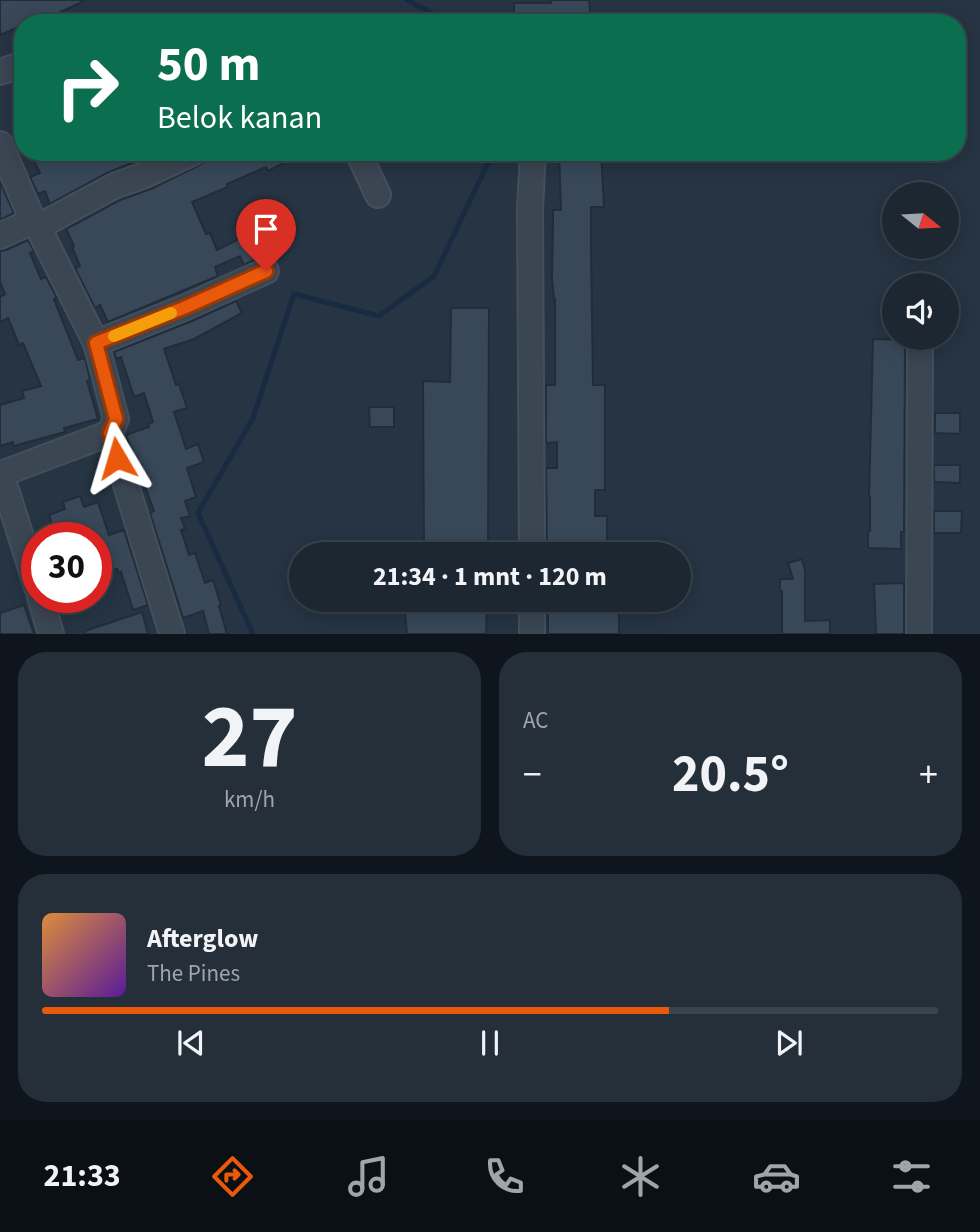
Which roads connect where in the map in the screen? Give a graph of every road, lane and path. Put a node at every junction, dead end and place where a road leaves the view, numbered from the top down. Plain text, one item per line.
1 (8, 158) edge
2 (175, 161) edge
3 (362, 161) edge
4 (533, 161) edge
5 (378, 195) dead end
6 (36, 224) junction
7 (0, 236) edge
8 (266, 271) dead end
9 (96, 343) junction
10 (920, 350) edge
11 (110, 433) junction
12 (0, 473) edge
13 (21, 538) edge
14 (532, 542) edge
15 (532, 612) edge
16 (45, 613) edge
17 (51, 634) edge
18 (172, 634) edge
19 (532, 634) edge
20 (919, 634) edge

1 - 6 street
2 - 6 street
3 - 5 street
4 - 14 street
6 - 7 street
6 - 9 street
8 - 9 street
9 - 11 street
10 - 20 street
11 - 12 street
11 - 18 street
12 - 13 street
15 - 19 street
16 - 17 street

